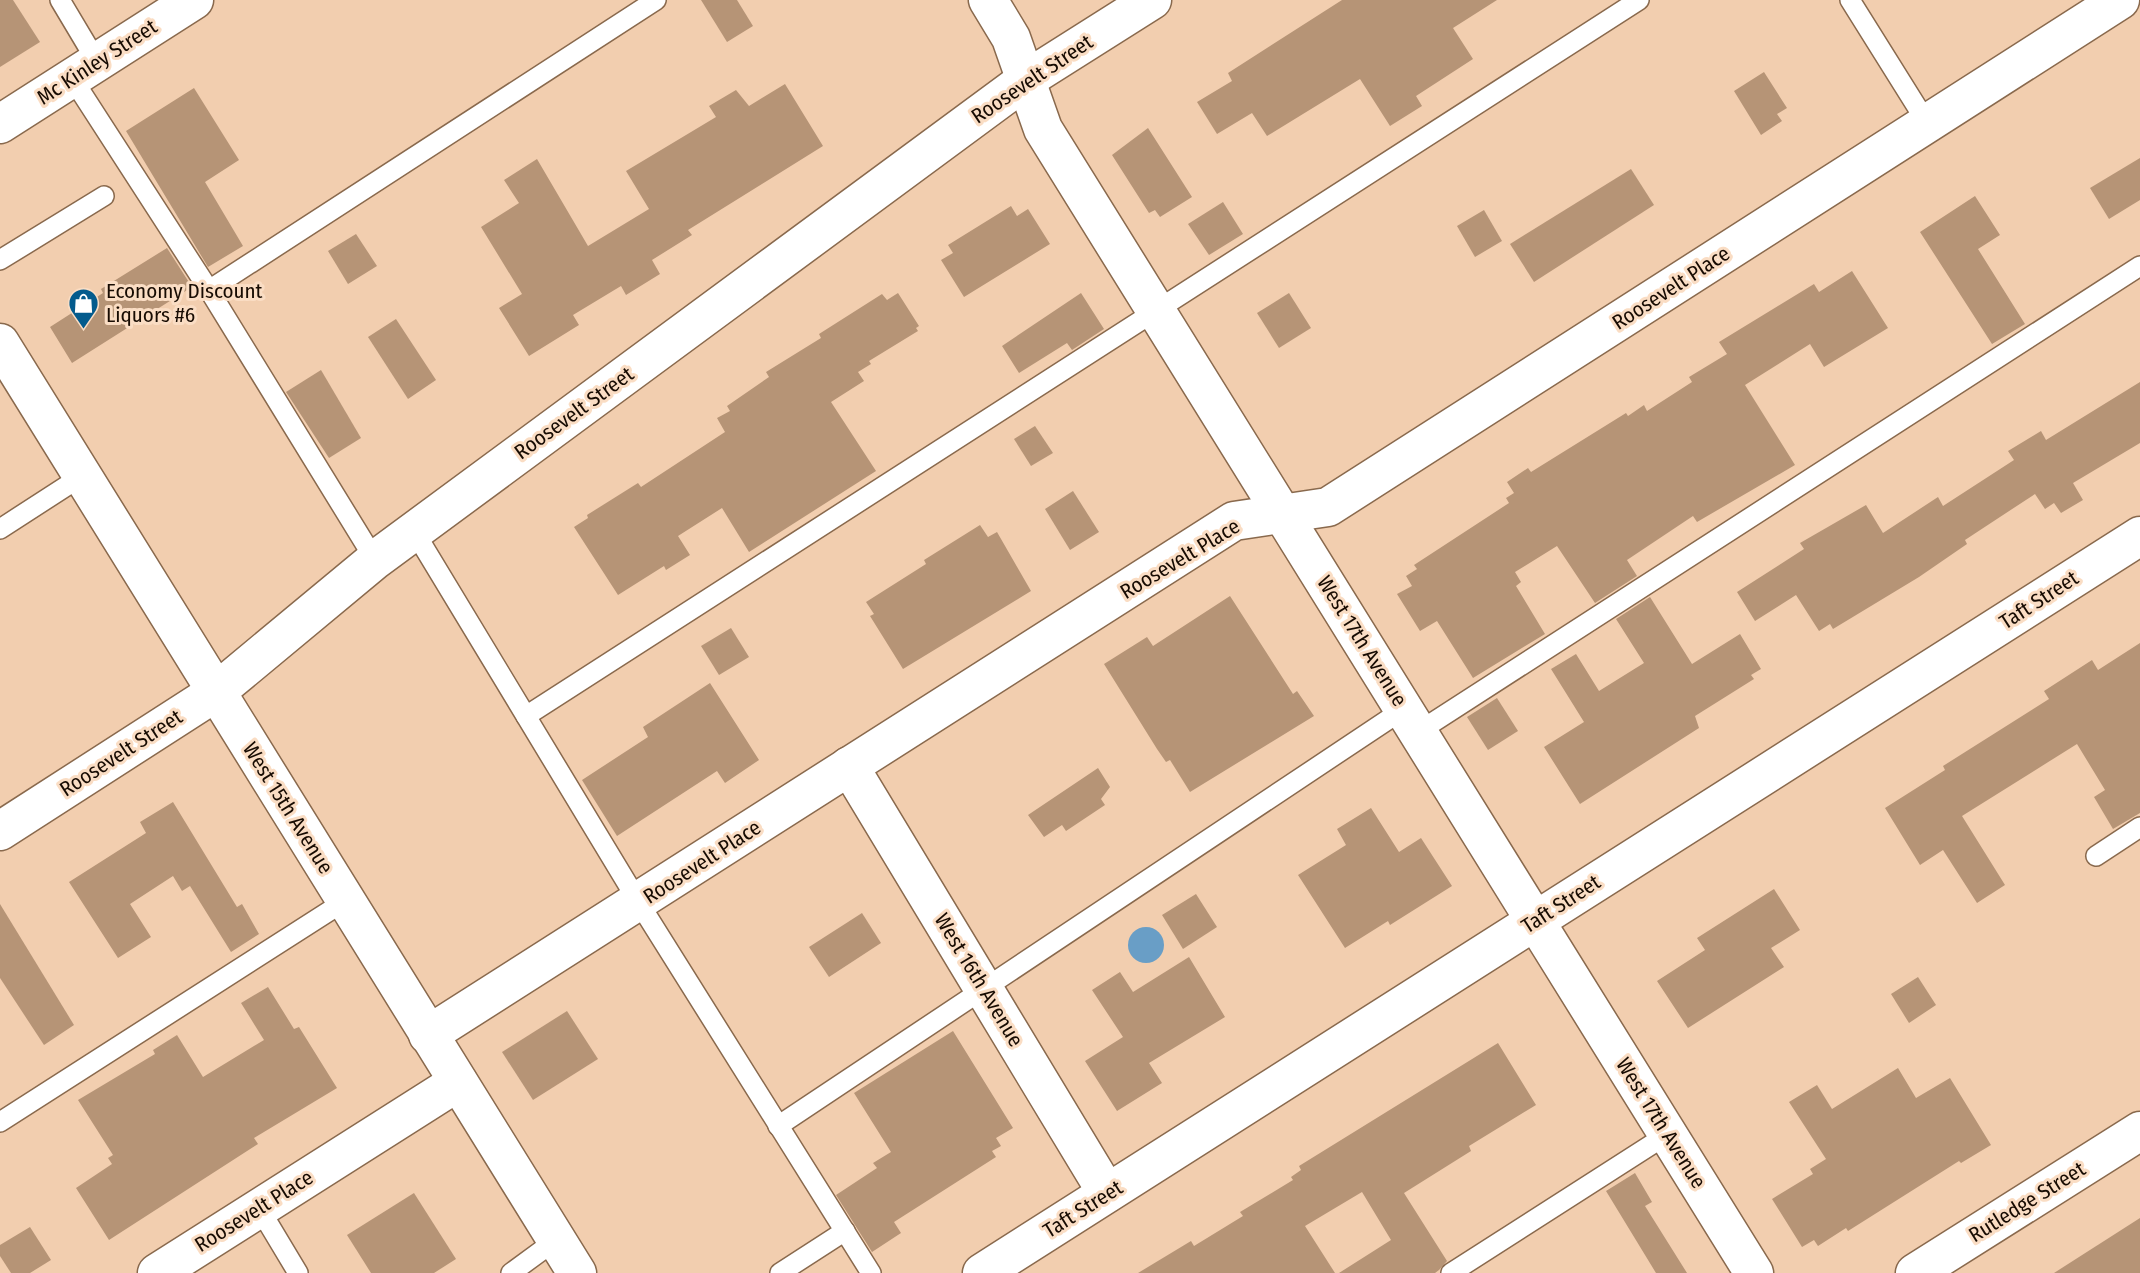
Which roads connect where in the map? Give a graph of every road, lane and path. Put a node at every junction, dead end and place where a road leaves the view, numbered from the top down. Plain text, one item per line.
1 (60, 0) edge
2 (194, 0) edge
3 (656, 0) edge
4 (988, 0) edge
5 (1152, 0) edge
6 (1639, 0) edge
7 (1850, 0) edge
8 (2120, 0) edge
9 (84, 70) junction
10 (1027, 79) junction
11 (1927, 123) junction
12 (0, 124) edge
13 (104, 196) dead end
14 (0, 260) edge
15 (2140, 266) edge
16 (209, 290) junction
17 (1158, 312) junction
18 (0, 343) edge
19 (82, 476) junction
20 (1282, 512) junction
21 (0, 529) edge
22 (414, 531) junction
23 (2140, 536) edge
24 (375, 560) junction
25 (216, 692) junction
26 (526, 716) junction
27 (1411, 720) junction
28 (849, 766) junction
29 (2140, 827) edge
30 (0, 831) edge
31 (2096, 856) dead end
32 (345, 901) junction
33 (639, 903) junction
34 (1535, 921) junction
35 (984, 988) junction
36 (428, 1035) junction
37 (458, 1082) junction
38 (0, 1122) edge
39 (778, 1126) junction
40 (2140, 1131) edge
41 (1668, 1134) junction
42 (1107, 1193) junction
43 (259, 1208) junction
44 (845, 1231) junction
45 (556, 1240) junction
46 (157, 1273) edge
47 (298, 1273) edge
48 (511, 1273) edge
49 (577, 1273) edge
50 (780, 1273) edge
51 (871, 1273) edge
52 (982, 1273) edge
53 (1451, 1273) edge
54 (1754, 1273) edge
55 (1915, 1273) edge

1 - 9 lane
2 - 9 street, Mc Kinley Street
3 - 16 lane
4 - 10 street, West 17th Avenue
5 - 10 street, Roosevelt Street
6 - 17 lane
7 - 11 lane
8 - 11 street, Roosevelt Place
9 - 12 street, Mc Kinley Street
9 - 16 lane
10 - 17 street, West 17th Avenue
10 - 22 street, Roosevelt Street
11 - 20 street, Roosevelt Place
13 - 14 lane
15 - 27 lane
16 - 24 lane
17 - 20 street, West 17th Avenue
17 - 26 lane
18 - 19 street, West 15th Avenue
19 - 21 lane
19 - 25 street, West 15th Avenue
20 - 27 street, West 17th Avenue
20 - 28 street, Roosevelt Place
22 - 24 street, Roosevelt Street
22 - 26 lane
23 - 34 street, Taft Street
24 - 25 street, Roosevelt Street
25 - 30 street, Roosevelt Street
25 - 32 street, West 15th Avenue
26 - 33 lane
27 - 34 street, West 17th Avenue
27 - 35 lane
28 - 33 street, Roosevelt Place
28 - 35 street, West 16th Avenue
29 - 31 lane
32 - 36 street, West 15th Avenue
32 - 38 lane
33 - 36 street, Roosevelt Place
33 - 39 lane
34 - 41 street, West 17th Avenue
34 - 42 street, Taft Street
35 - 39 lane
35 - 42 street, West 16th Avenue
36 - 37 street, West 15th Avenue
37 - 43 street, Roosevelt Place
37 - 45 street, West 15th Avenue
39 - 44 lane
40 - 55 street, Rutledge Street
41 - 53 lane
41 - 54 street, West 17th Avenue
42 - 52 street, Taft Street
43 - 46 street, Roosevelt Place
43 - 47 lane
44 - 50 lane
44 - 51 lane
45 - 48 lane
45 - 49 street, West 15th Avenue

